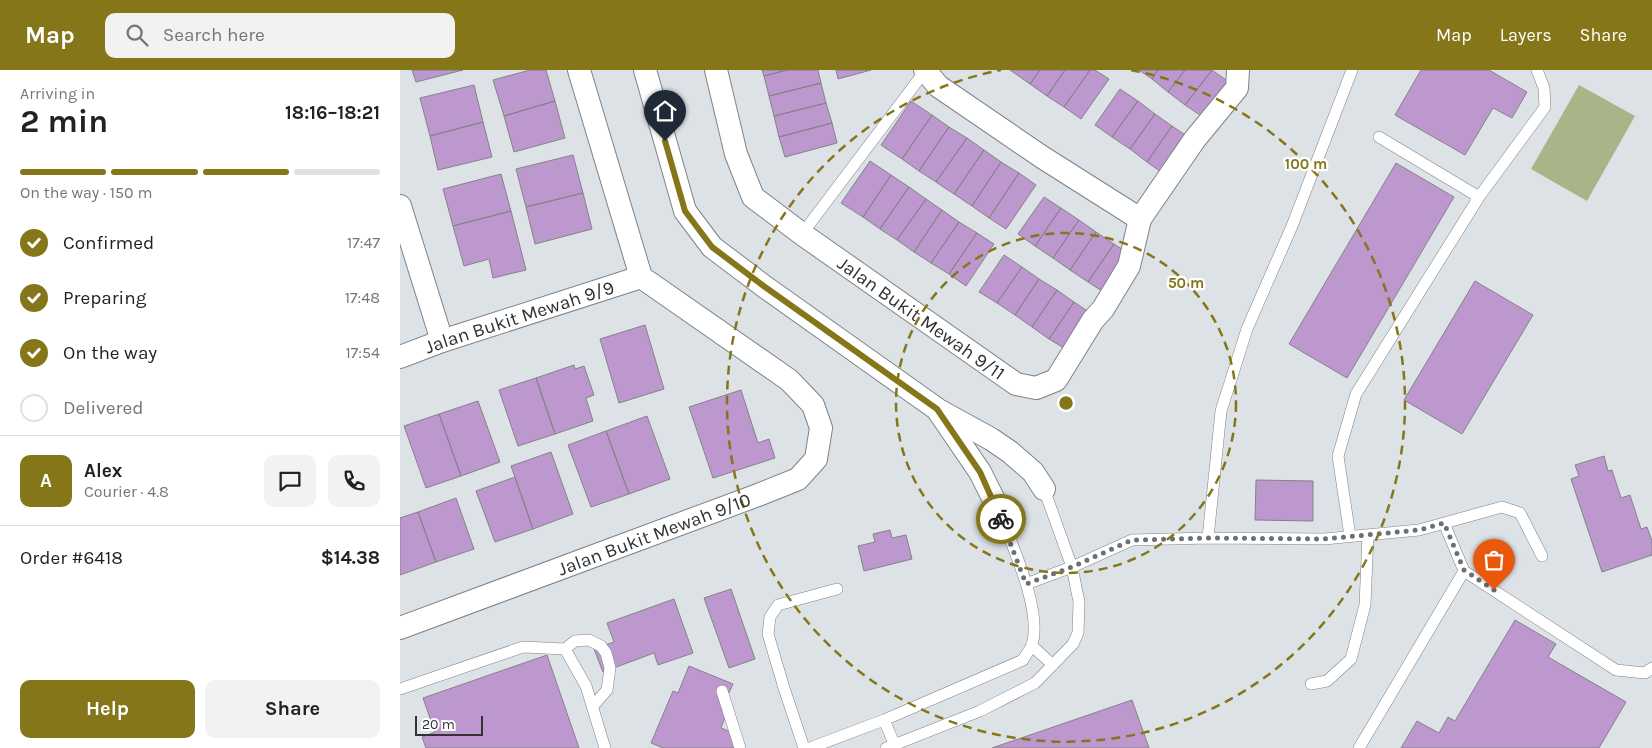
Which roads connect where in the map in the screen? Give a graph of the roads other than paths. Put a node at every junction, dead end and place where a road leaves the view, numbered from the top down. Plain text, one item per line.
1 (579, 70) edge
2 (645, 70) edge
3 (716, 70) edge
4 (1238, 70) edge
5 (1352, 70) edge
6 (1537, 70) edge
7 (925, 71) edge
8 (1379, 137) dead end
9 (1479, 197) junction
10 (400, 206) edge
11 (1140, 219) junction
12 (802, 234) junction
13 (641, 277) junction
14 (442, 341) junction
15 (400, 357) edge
16 (937, 409) junction
17 (1044, 490) joint
18 (996, 504) joint
19 (1444, 523) junction
20 (1368, 535) junction
21 (1350, 536) junction
22 (1208, 538) junction
23 (1542, 556) dead end
24 (1072, 567) junction
25 (1464, 570) junction
26 (1026, 584) junction
27 (837, 588) dead end
28 (400, 628) edge
29 (1032, 646) junction
30 (565, 649) junction
31 (1053, 665) junction
32 (1652, 668) edge
33 (1311, 684) dead end
34 (400, 689) edge
35 (722, 691) dead end
36 (594, 706) junction
37 (884, 720) junction
38 (892, 747) edge
39 (605, 748) edge
40 (740, 748) edge
41 (804, 748) edge
42 (810, 748) edge
43 (1359, 748) edge

1 - 13 street
2 - 16 street
3 - 12 street, Jalan Bukit Mewah 9/11
4 - 11 street
5 - 22 lane
6 - 9 lane
7 - 11 street
7 - 12 lane
8 - 9 lane
9 - 21 lane
10 - 14 street
11 - 12 street, Jalan Bukit Mewah 9/11
13 - 14 street, Jalan Bukit Mewah 9/9
13 - 28 street, Jalan Bukit Mewah 9/10
14 - 15 street, Jalan Bukit Mewah 9/9
16 - 17 street
16 - 18 street
17 - 24 lane
18 - 26 lane
19 - 20 lane
19 - 23 lane
19 - 25 lane
20 - 21 lane
20 - 33 lane
21 - 22 lane
22 - 24 lane
24 - 26 lane
24 - 31 lane
25 - 32 lane
25 - 43 lane
26 - 29 lane
27 - 41 lane
29 - 31 lane
29 - 37 lane
30 - 34 lane
30 - 36 lane
30 - 36 lane
31 - 38 lane
35 - 40 lane
36 - 39 lane
37 - 38 lane
37 - 42 lane

